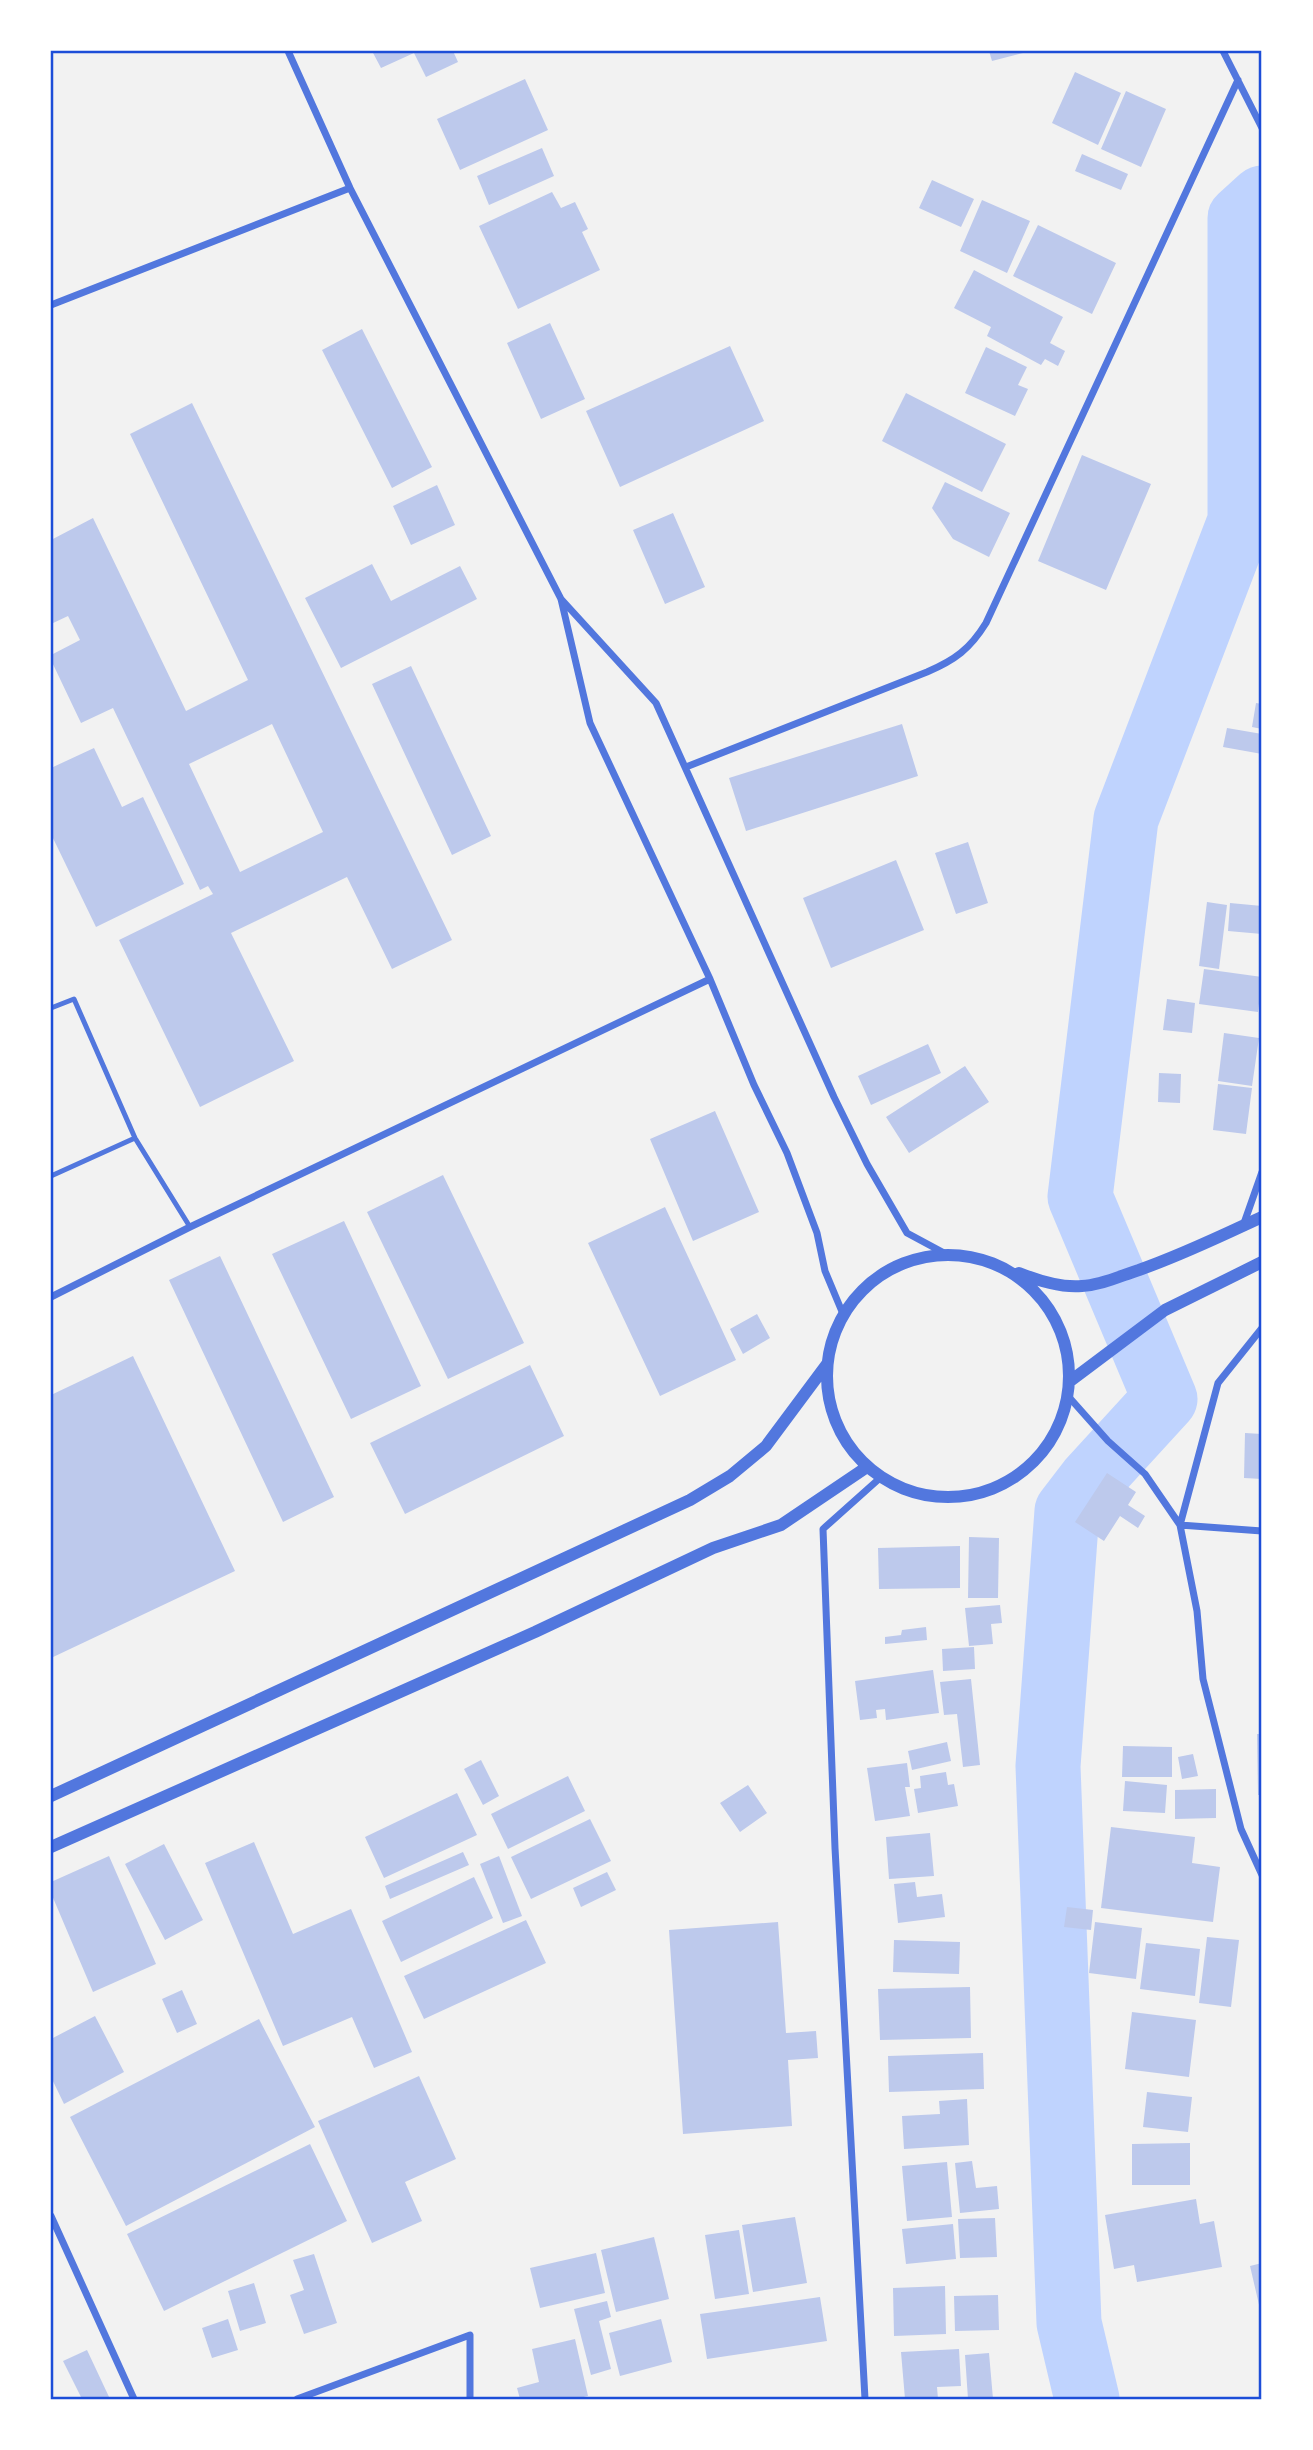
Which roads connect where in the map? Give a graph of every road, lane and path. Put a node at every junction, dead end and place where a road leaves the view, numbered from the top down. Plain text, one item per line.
1 (288, 51) edge
2 (1223, 51) edge
3 (1238, 80) junction
4 (1262, 128) edge
5 (350, 188) junction
6 (51, 305) edge
7 (561, 599) junction
8 (686, 767) junction
9 (710, 979) junction
10 (51, 1008) edge
11 (135, 1138) junction
12 (1262, 1172) edge
13 (51, 1176) edge
14 (1262, 1217) edge
15 (1242, 1226) junction
16 (190, 1227) junction
17 (946, 1254) junction
18 (1262, 1262) edge
19 (993, 1263) junction
20 (51, 1297) edge
21 (843, 1314) junction
22 (1262, 1328) edge
23 (827, 1364) junction
24 (1069, 1382) junction
25 (1068, 1396) junction
26 (867, 1466) junction
27 (880, 1478) junction
28 (1180, 1525) junction
29 (1262, 1531) edge
30 (51, 1796) edge
31 (51, 1847) edge
32 (1262, 1875) edge
33 (51, 2219) edge
34 (134, 2399) edge
35 (297, 2399) edge
36 (470, 2399) edge
37 (865, 2399) edge

1 - 5 street
2 - 3 street
3 - 4 street
3 - 8 street
5 - 6 street
5 - 7 street
7 - 8 street
7 - 9 street
8 - 17 street
9 - 16 street
9 - 21 street
10 - 11 lane
11 - 13 lane
11 - 16 lane
12 - 15 street
14 - 15 street
15 - 19 street
16 - 20 street
17 - 19 street
17 - 21 street
18 - 24 street
19 - 24 street
21 - 23 street
22 - 28 street
23 - 26 street
23 - 30 street
24 - 25 street
25 - 27 street
25 - 28 street
26 - 27 street
26 - 31 street
27 - 37 street
28 - 29 street
28 - 32 street
33 - 34 street
35 - 36 street

